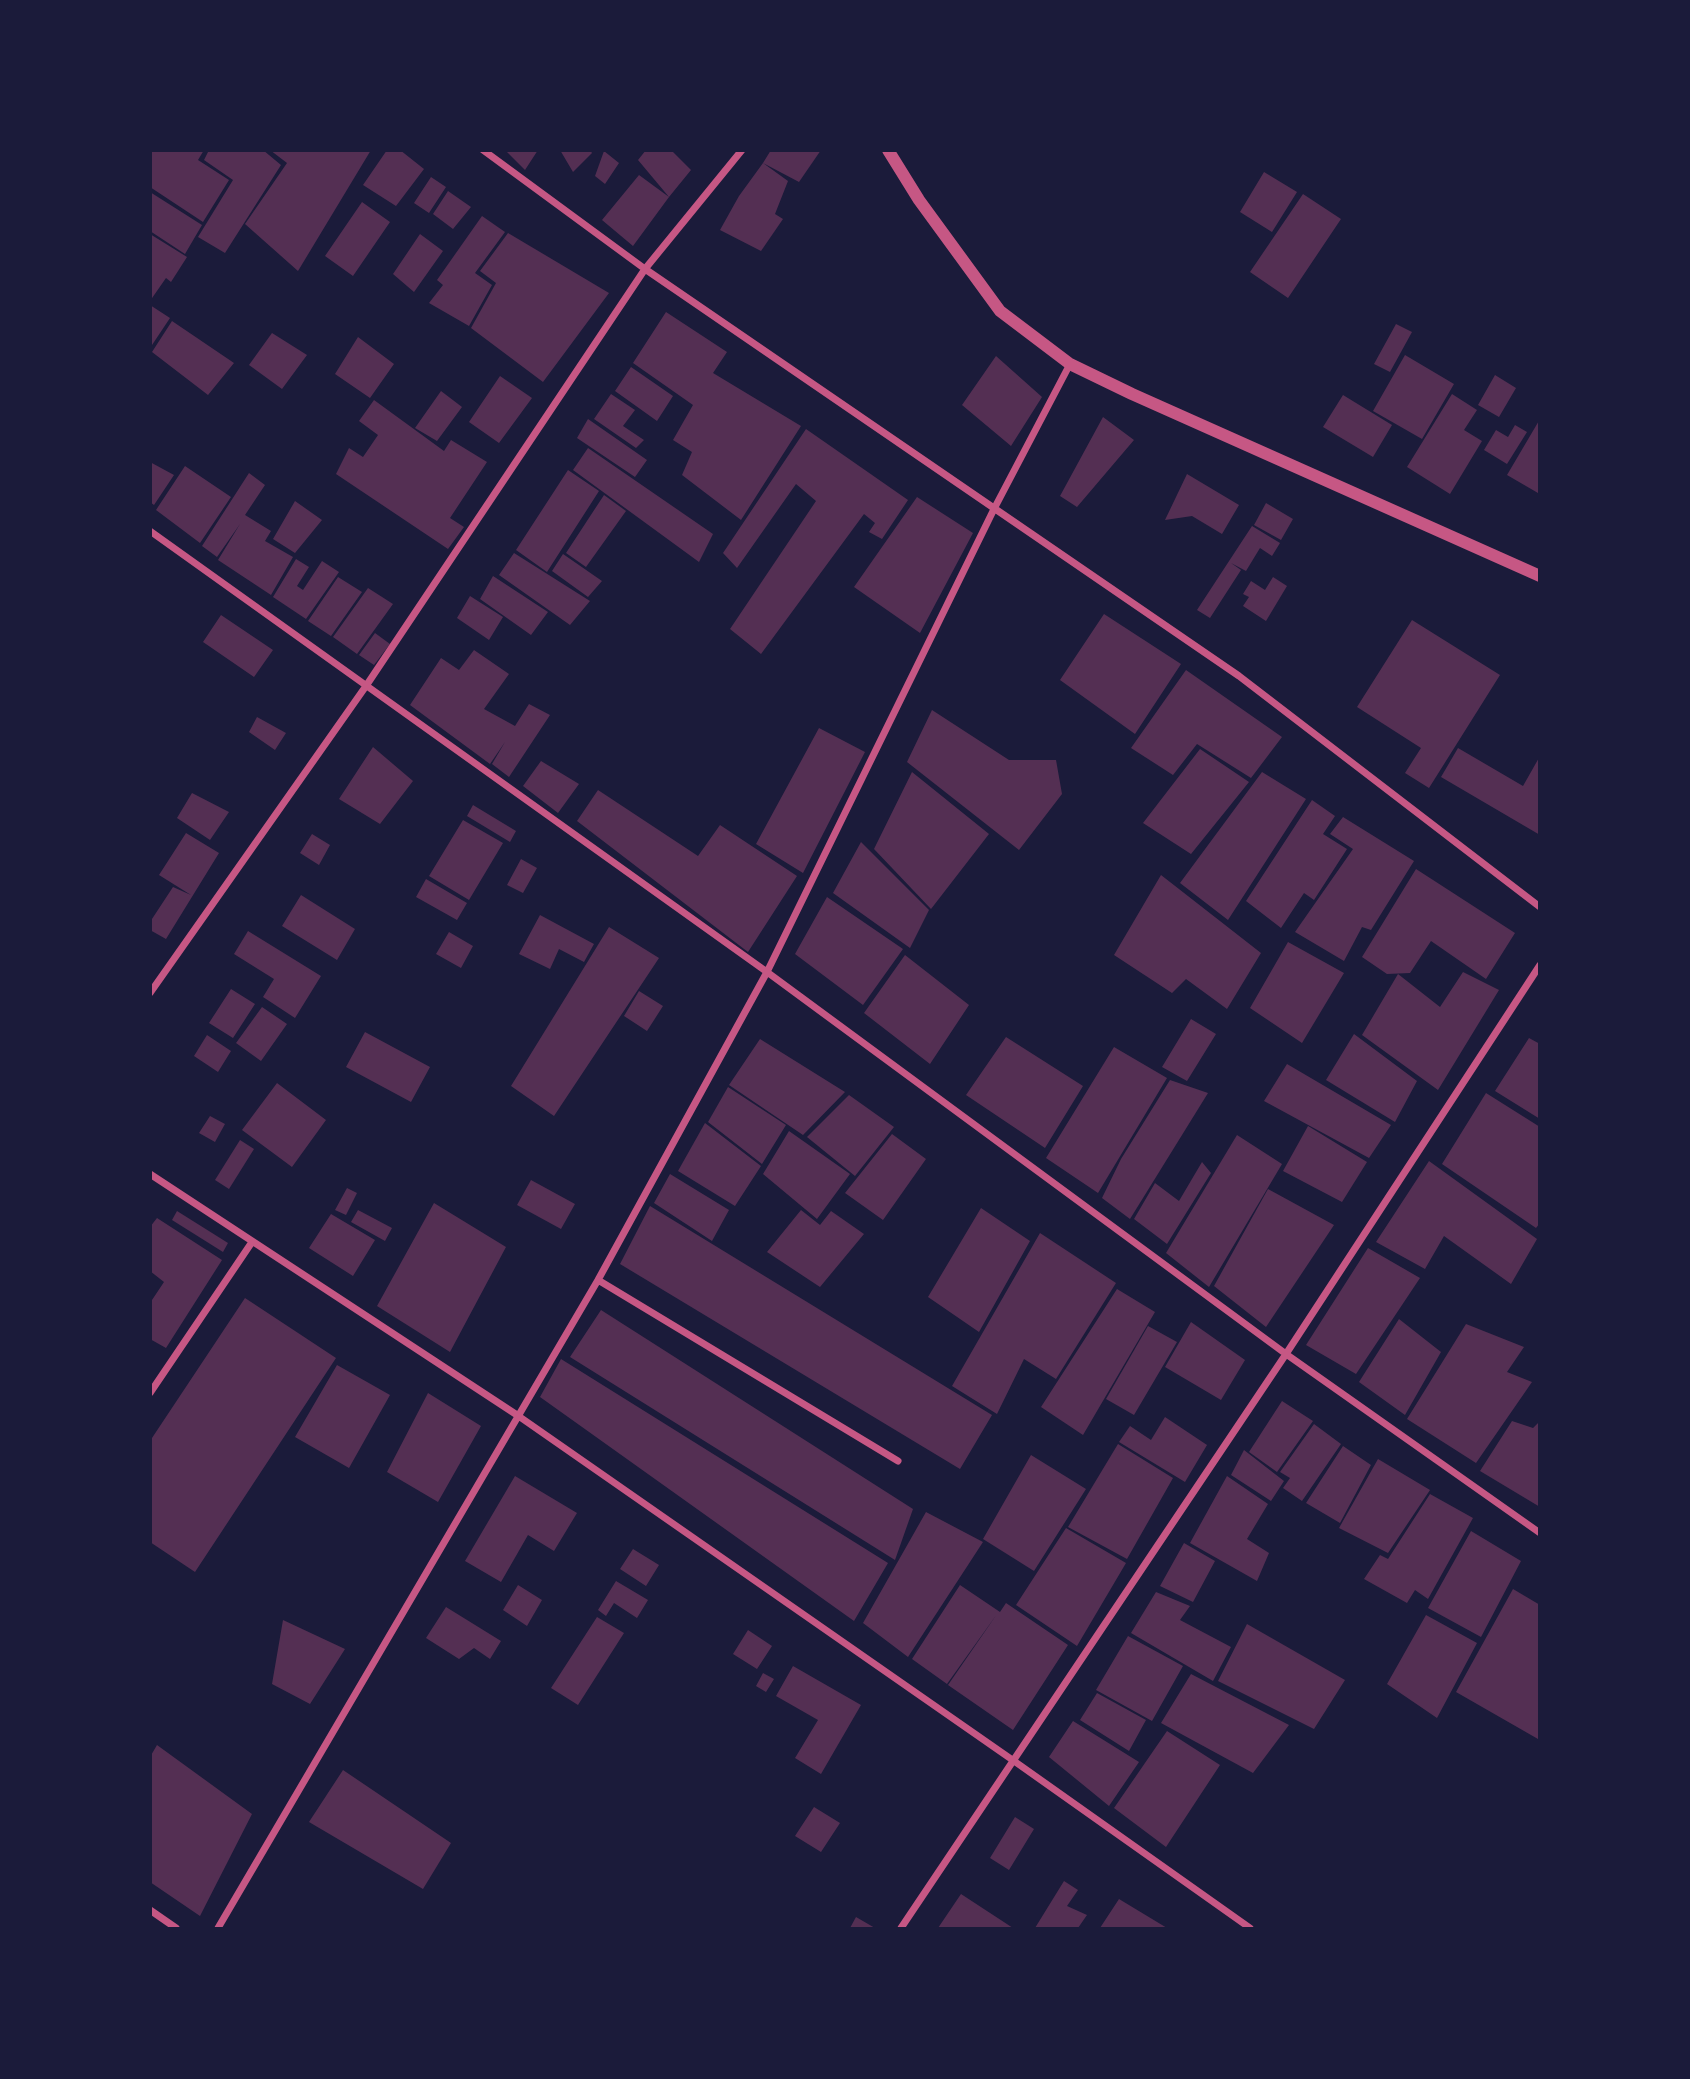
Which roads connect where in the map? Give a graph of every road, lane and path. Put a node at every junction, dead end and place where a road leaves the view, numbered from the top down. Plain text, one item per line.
1 (483, 150) edge
2 (742, 150) edge
3 (888, 150) edge
4 (645, 269) junction
5 (1070, 364) junction
6 (994, 509) junction
7 (150, 531) edge
8 (1539, 576) edge
9 (366, 686) junction
10 (1539, 907) edge
11 (1539, 965) edge
12 (767, 972) junction
13 (150, 993) edge
14 (150, 1174) edge
15 (252, 1242) junction
16 (598, 1280) junction
17 (1286, 1354) junction
18 (150, 1393) edge
19 (517, 1415) junction
20 (898, 1461) dead end
21 (1539, 1532) edge
22 (1014, 1761) junction
23 (150, 1910) edge
24 (176, 1928) edge
25 (218, 1928) edge
26 (901, 1928) edge
27 (1250, 1928) edge

1 - 4 street
2 - 4 street
3 - 5 street
4 - 6 street
4 - 9 street
5 - 6 street
5 - 8 street
6 - 10 street
6 - 12 street
7 - 9 street
9 - 12 street
9 - 13 street
11 - 17 street
12 - 16 street
12 - 17 street
14 - 15 street
15 - 18 street
15 - 19 street
16 - 19 street
16 - 20 street
17 - 21 street
17 - 22 street
19 - 22 street
19 - 25 street
22 - 26 street
22 - 27 street
23 - 24 street

